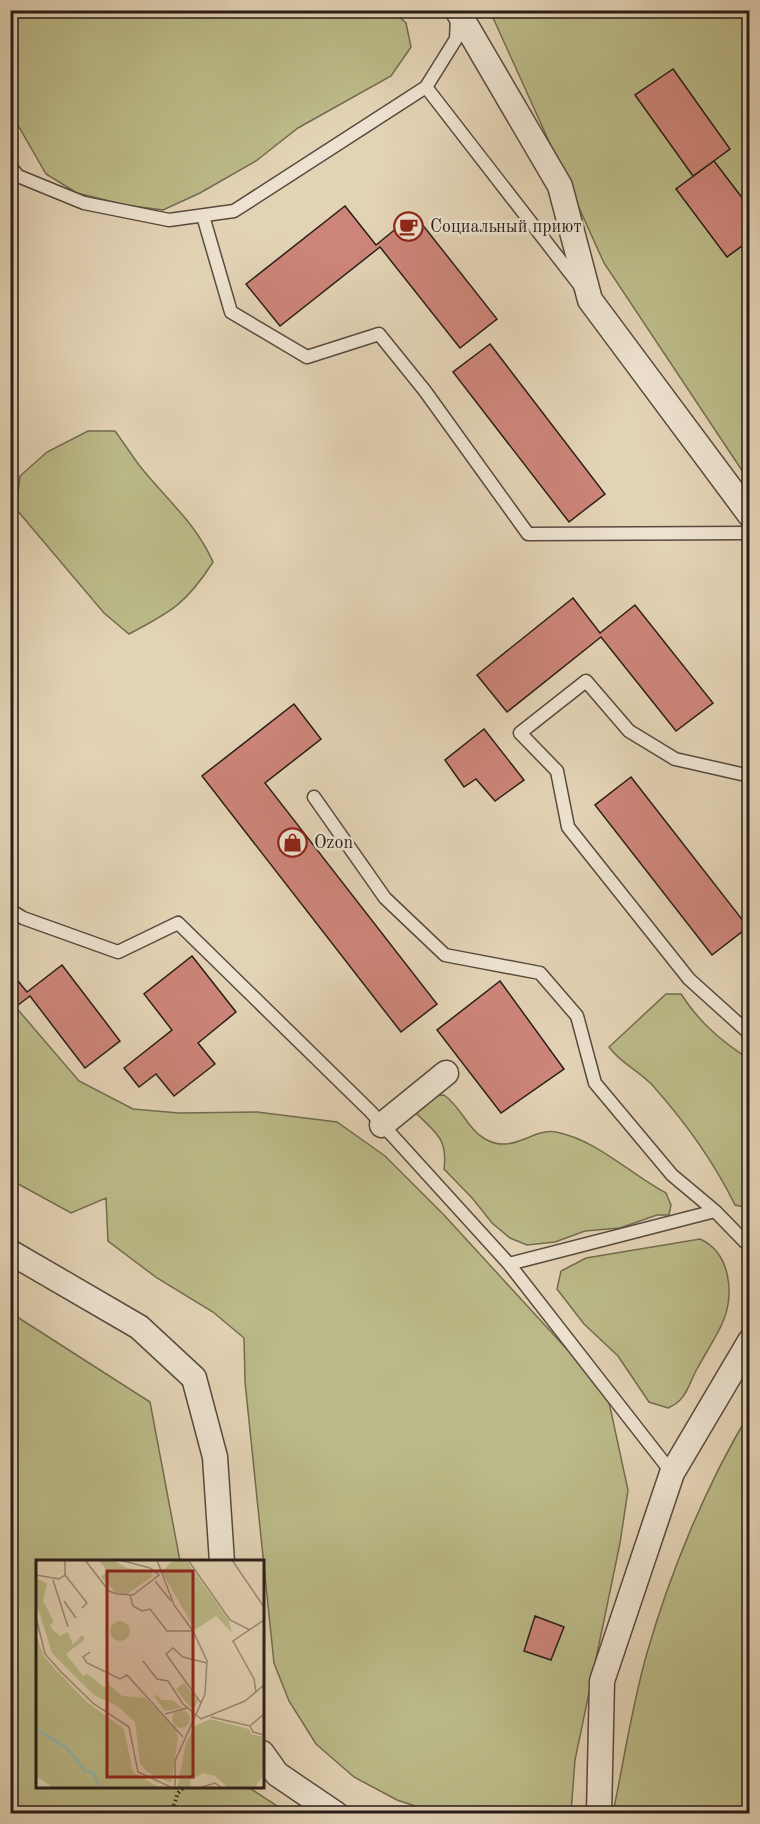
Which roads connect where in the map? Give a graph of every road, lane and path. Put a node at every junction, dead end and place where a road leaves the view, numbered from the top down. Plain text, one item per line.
1 (455, 11) edge
2 (426, 87) junction
3 (10, 166) edge
4 (202, 216) junction
5 (590, 300) junction
6 (750, 515) edge
7 (750, 533) edge
8 (750, 776) edge
9 (314, 797) dead end
10 (10, 910) edge
11 (750, 1034) edge
12 (446, 1073) dead end
13 (382, 1125) junction
14 (715, 1211) junction
15 (750, 1247) edge
16 (10, 1252) edge
17 (508, 1264) junction
18 (750, 1341) edge
19 (672, 1473) junction
20 (222, 1560) edge
21 (264, 1756) edge
22 (183, 1788) edge
23 (171, 1814) edge
24 (336, 1814) edge
25 (600, 1814) edge

1 - 2 lane
1 - 5 street
2 - 4 lane
2 - 5 lane
3 - 4 lane
4 - 7 lane
5 - 6 street
8 - 11 lane
9 - 14 lane
10 - 13 lane
12 - 13 street
13 - 17 lane
14 - 15 lane
14 - 17 lane
16 - 20 street
17 - 19 lane
18 - 19 street
19 - 25 street
21 - 24 street
22 - 23 path

